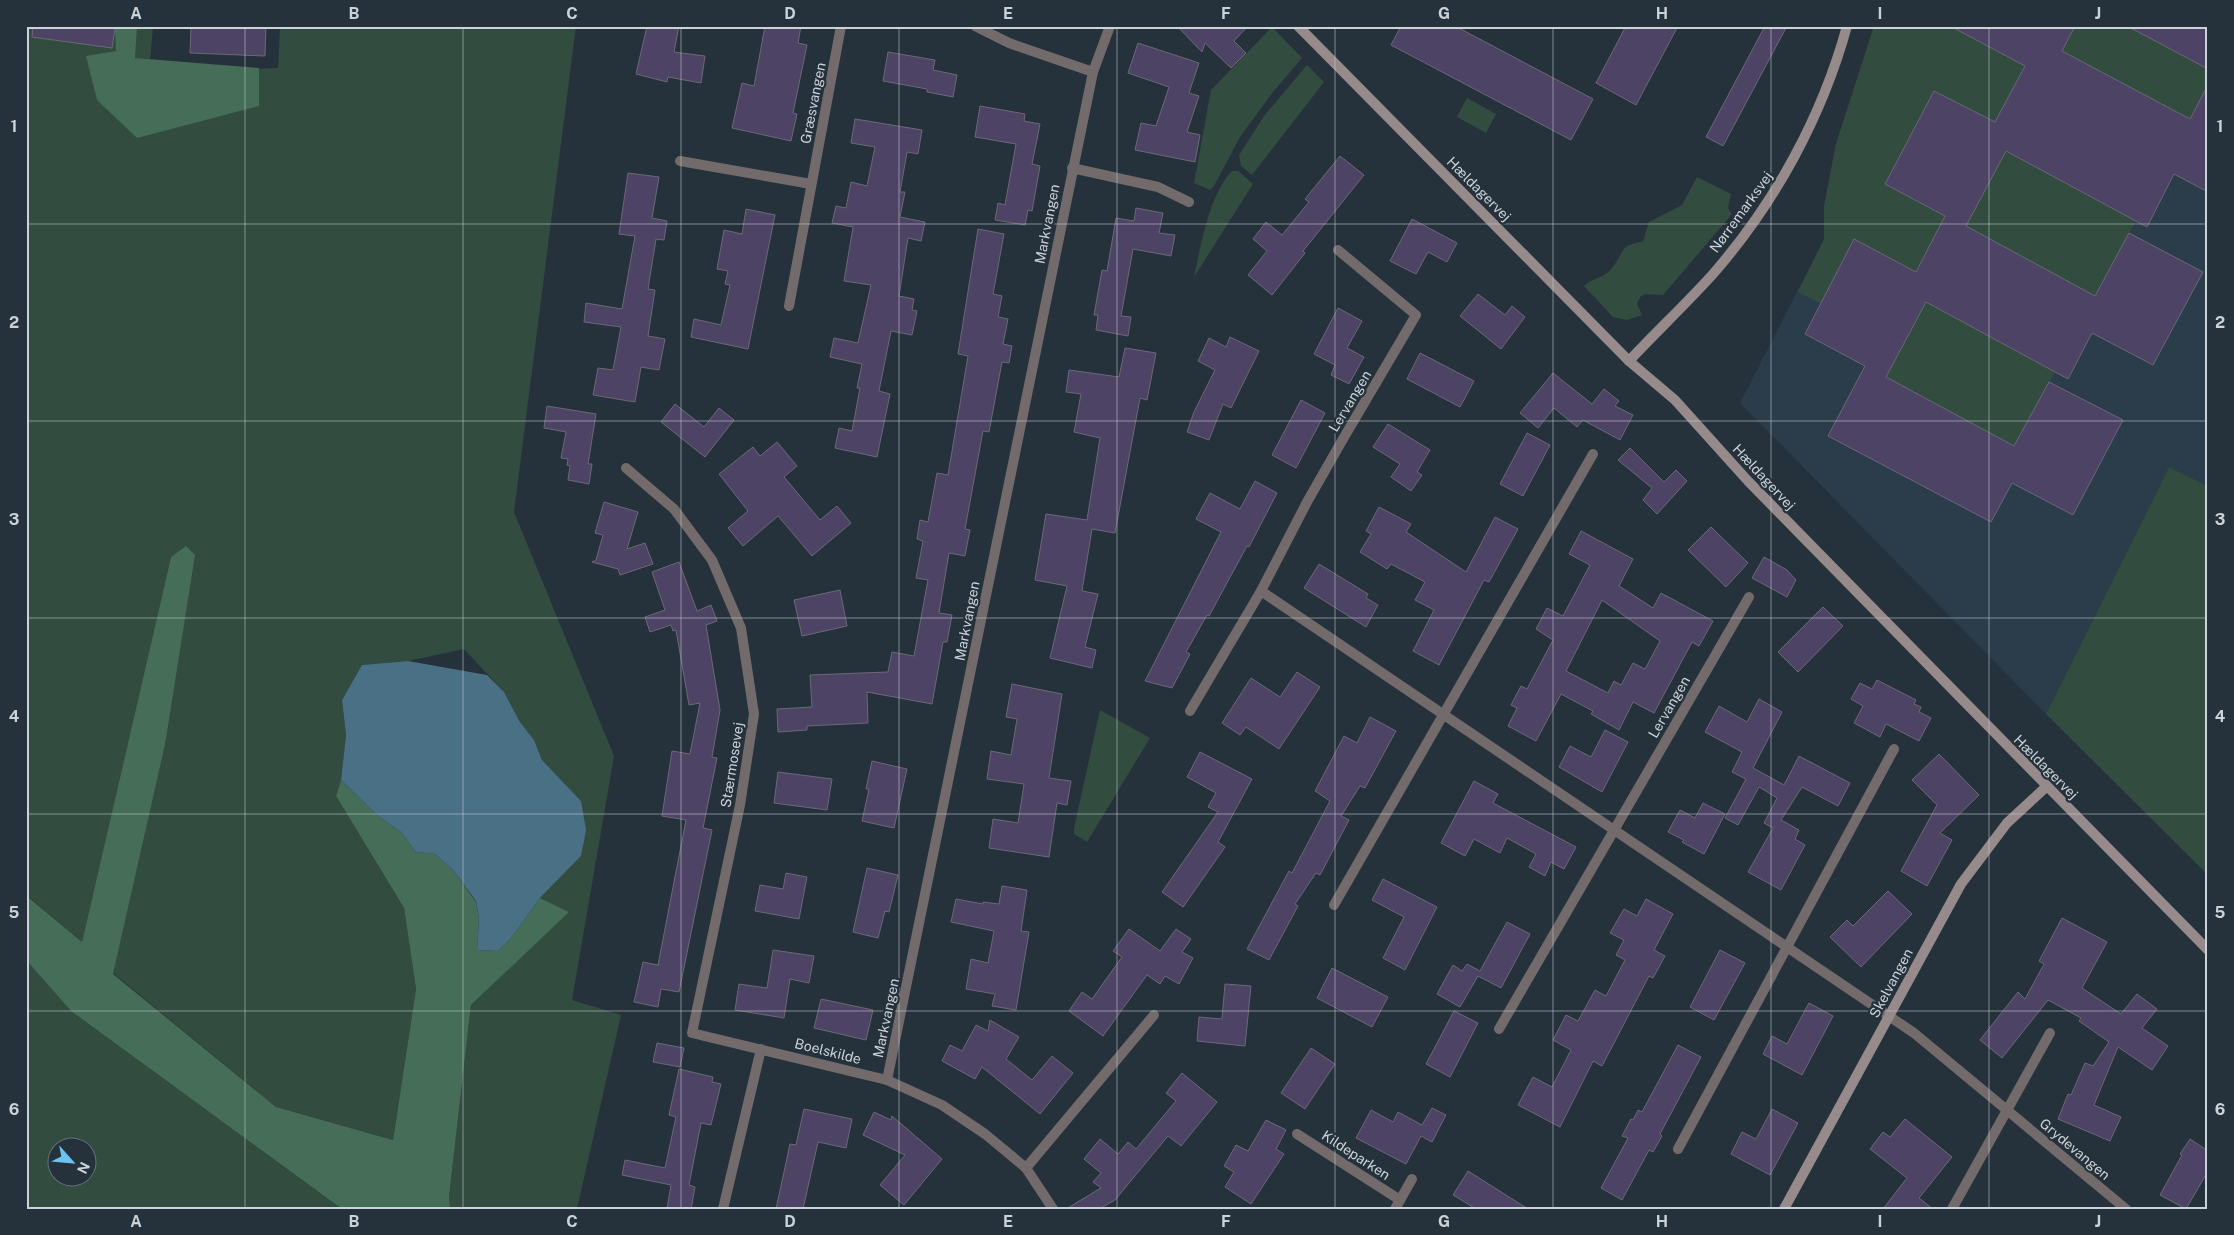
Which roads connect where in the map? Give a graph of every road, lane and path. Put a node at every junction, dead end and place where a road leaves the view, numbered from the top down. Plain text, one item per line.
1 (841, 26) edge
2 (975, 26) edge
3 (1110, 26) edge
4 (1298, 26) edge
5 (1847, 26) edge
6 (1093, 72) junction
7 (680, 161) dead end
8 (1072, 168) junction
9 (812, 184) junction
10 (1189, 202) dead end
11 (1338, 250) dead end
12 (789, 306) dead end
13 (1629, 361) junction
14 (1593, 454) dead end
15 (626, 468) dead end
16 (1261, 591) junction
17 (1749, 597) dead end
18 (1190, 712) dead end
19 (1443, 715) junction
20 (1894, 749) dead end
21 (2046, 787) junction
22 (1613, 831) junction
23 (1334, 905) dead end
24 (1786, 948) junction
25 (2208, 950) edge
26 (1154, 1016) dead end
27 (1888, 1017) junction
28 (1499, 1029) dead end
29 (2050, 1033) dead end
30 (760, 1050) junction
31 (887, 1080) junction
32 (2007, 1111) junction
33 (1297, 1134) dead end
34 (1678, 1149) dead end
35 (1026, 1168) junction
36 (1412, 1179) dead end
37 (1398, 1204) edge
38 (723, 1209) edge
39 (1053, 1209) edge
40 (1784, 1209) edge
41 (1952, 1209) edge
42 (2126, 1209) edge

1 - 9 street, Græsvangen
2 - 6 street
3 - 6 street, Markvangen
4 - 13 street, Hældagervej
5 - 13 street, Nørremarksvej
6 - 8 street, Markvangen
7 - 9 street
8 - 10 street, Markvangen
8 - 31 street, Markvangen
9 - 12 street, Græsvangen
11 - 16 street, Lervangen
13 - 21 street, Hældagervej
14 - 19 street
15 - 30 street, Stærmosevej
16 - 18 street, Lervangen
16 - 19 street
17 - 22 street, Lervangen
19 - 22 street
19 - 23 street
20 - 24 street
21 - 25 street, Hældagervej
21 - 27 street, Skelvangen
22 - 24 street
22 - 28 street, Lervangen
24 - 27 street
24 - 34 street
26 - 35 street
27 - 32 street, Grydevangen
27 - 40 street, Skelvangen
29 - 32 street
30 - 31 street, Boelskilde
30 - 38 street
31 - 35 street, Boelskilde
32 - 41 street
32 - 42 street, Grydevangen
33 - 37 street, Kildeparken
35 - 39 street, Boelskilde
36 - 37 street, Kildeparken

